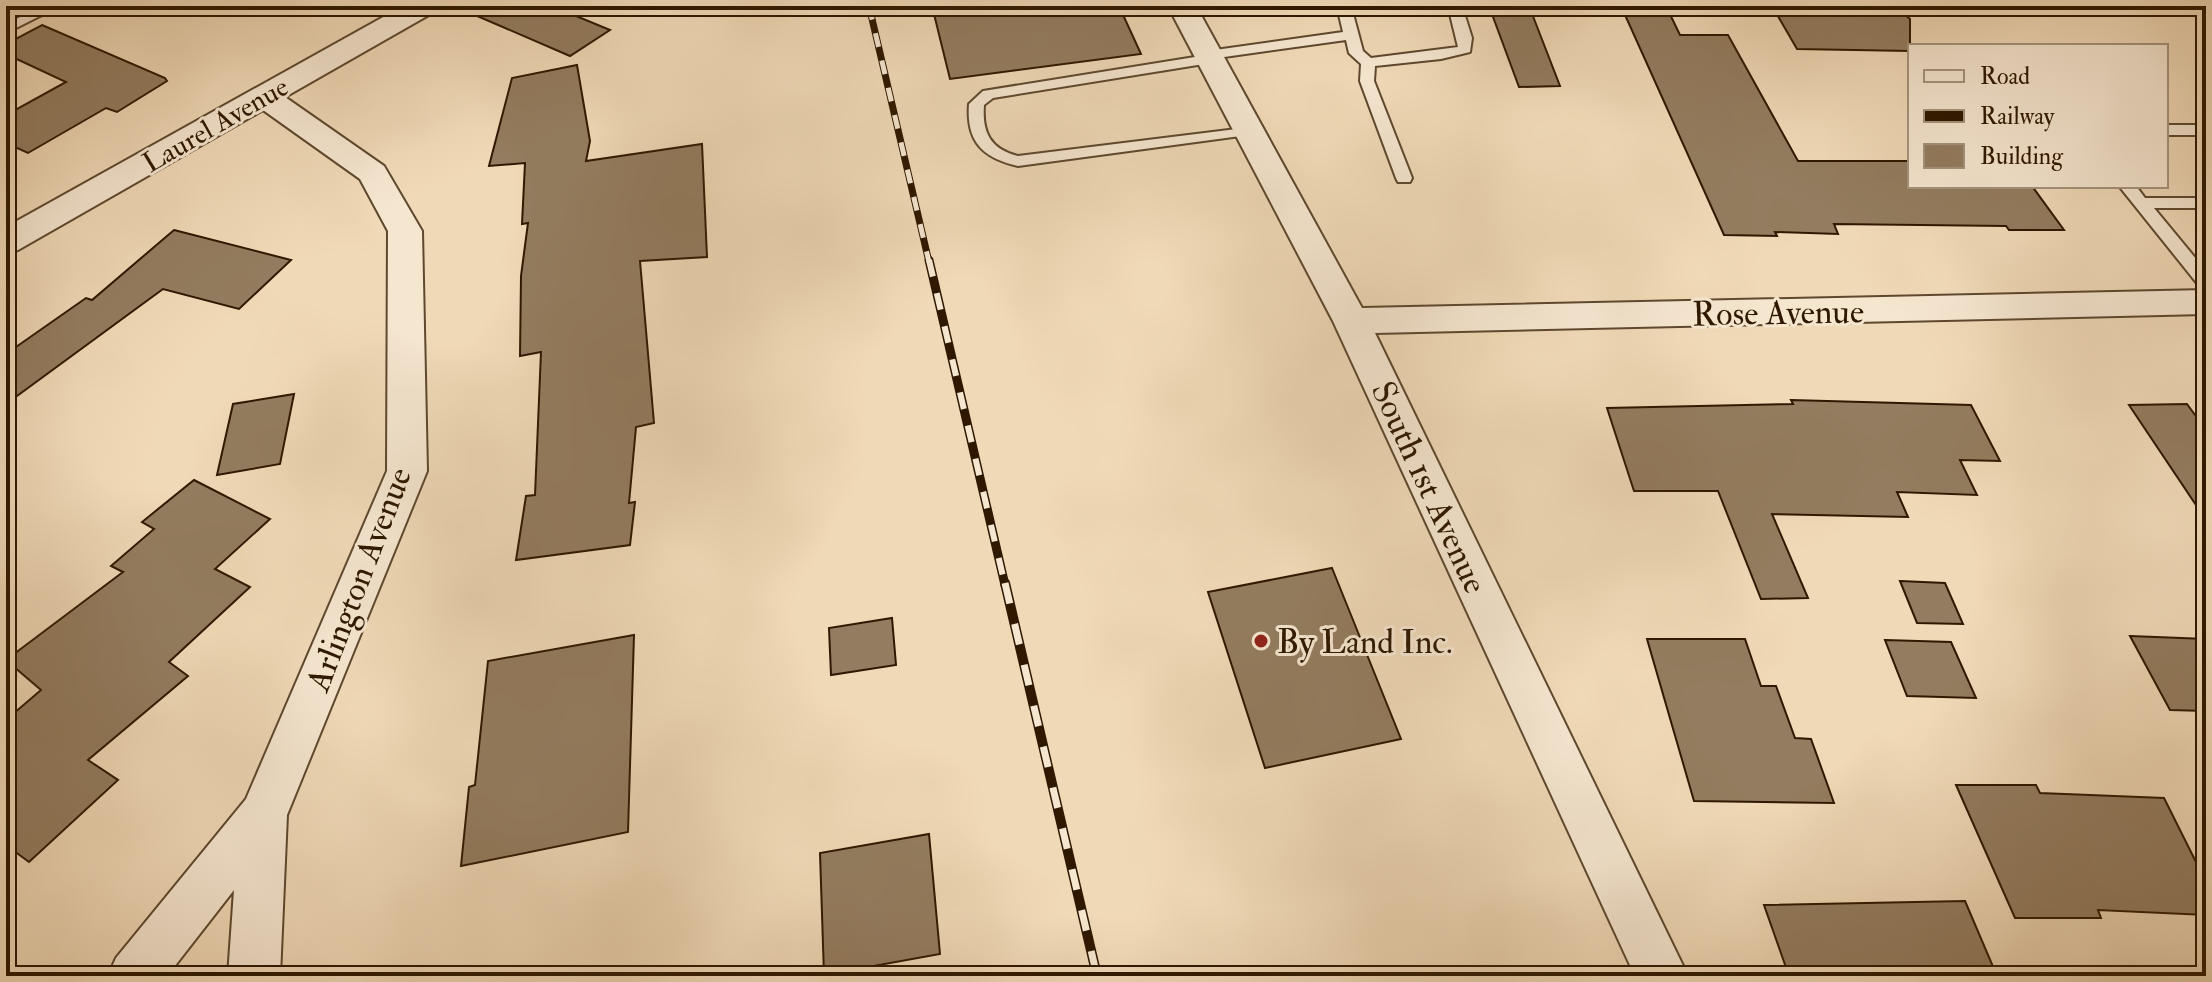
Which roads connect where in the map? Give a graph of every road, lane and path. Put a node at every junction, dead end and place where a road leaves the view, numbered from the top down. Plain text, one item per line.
1 (53, 6) edge
2 (424, 6) edge
3 (1182, 6) edge
4 (1344, 6) edge
5 (1455, 6) edge
6 (6, 29) edge
7 (1351, 35) junction
8 (1209, 57) junction
9 (1368, 63) junction
10 (264, 96) junction
11 (1248, 130) junction
12 (2168, 130) edge
13 (2206, 130) edge
14 (1404, 178) dead end
15 (2129, 188) edge
16 (2141, 203) junction
17 (2206, 203) edge
18 (6, 242) edge
19 (2206, 283) edge
20 (2206, 302) edge
21 (1351, 321) junction
22 (263, 815) junction
23 (134, 976) edge
24 (254, 976) edge
25 (1662, 976) edge

1 - 6 lane
2 - 10 street, Laurel Avenue
3 - 8 street, South 1st Avenue
4 - 7 lane
5 - 9 lane
7 - 8 lane
7 - 9 lane
8 - 11 street, South 1st Avenue
8 - 11 lane
9 - 14 lane
10 - 18 street, Laurel Avenue
10 - 22 street, Arlington Avenue
11 - 21 street, South 1st Avenue
12 - 13 lane
15 - 16 lane
16 - 17 lane
16 - 19 lane
20 - 21 street, Rose Avenue
21 - 25 street, South 1st Avenue
22 - 23 street, Arlington Avenue
22 - 24 street

